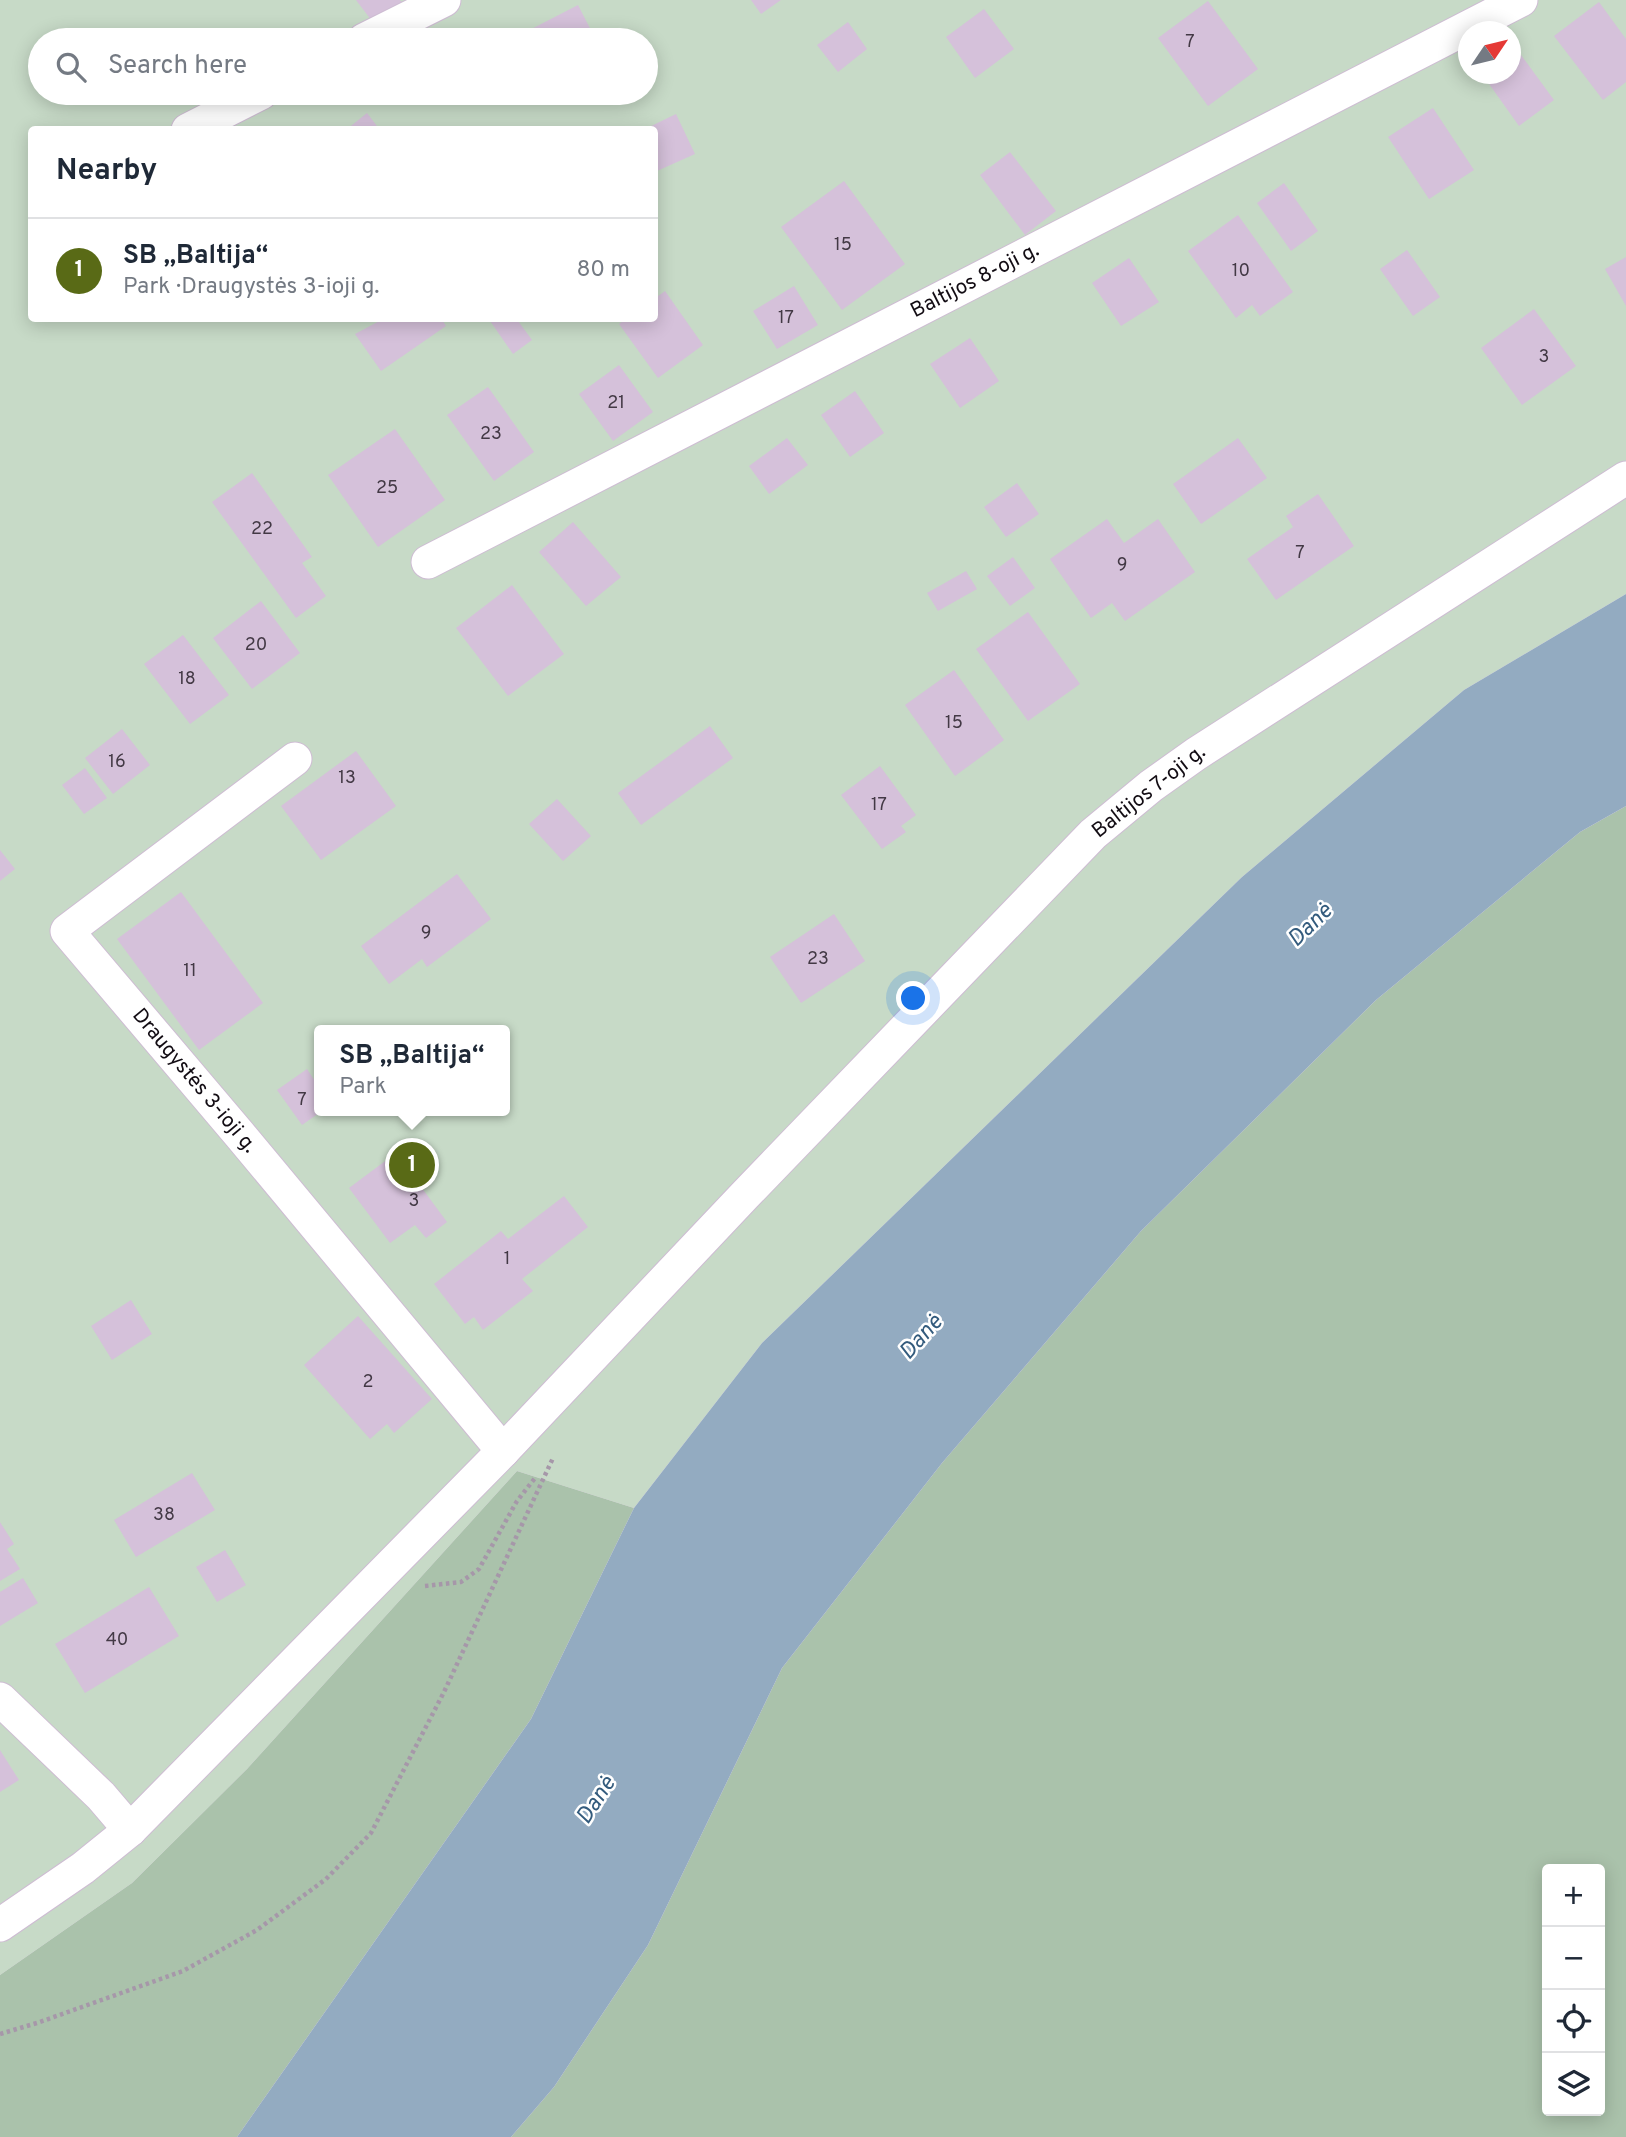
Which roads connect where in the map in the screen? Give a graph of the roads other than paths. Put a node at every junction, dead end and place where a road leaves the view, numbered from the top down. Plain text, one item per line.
1 (444, 0) edge
2 (1521, 0) edge
3 (388, 28) edge
4 (237, 105) edge
5 (196, 126) edge
6 (1626, 478) edge
7 (428, 562) dead end
8 (295, 759) dead end
9 (503, 1451) junction
10 (0, 1699) edge
11 (130, 1830) junction
12 (0, 1925) edge

1 - 3 street
2 - 7 street, Baltijos 8-oji g.
4 - 5 street
6 - 9 street, Baltijos 7-oji g.
8 - 9 street, Draugystės 3-ioji g.
9 - 11 street, Baltijos 7-oji g.
10 - 11 street
11 - 12 street, Baltijos 7-oji g.

